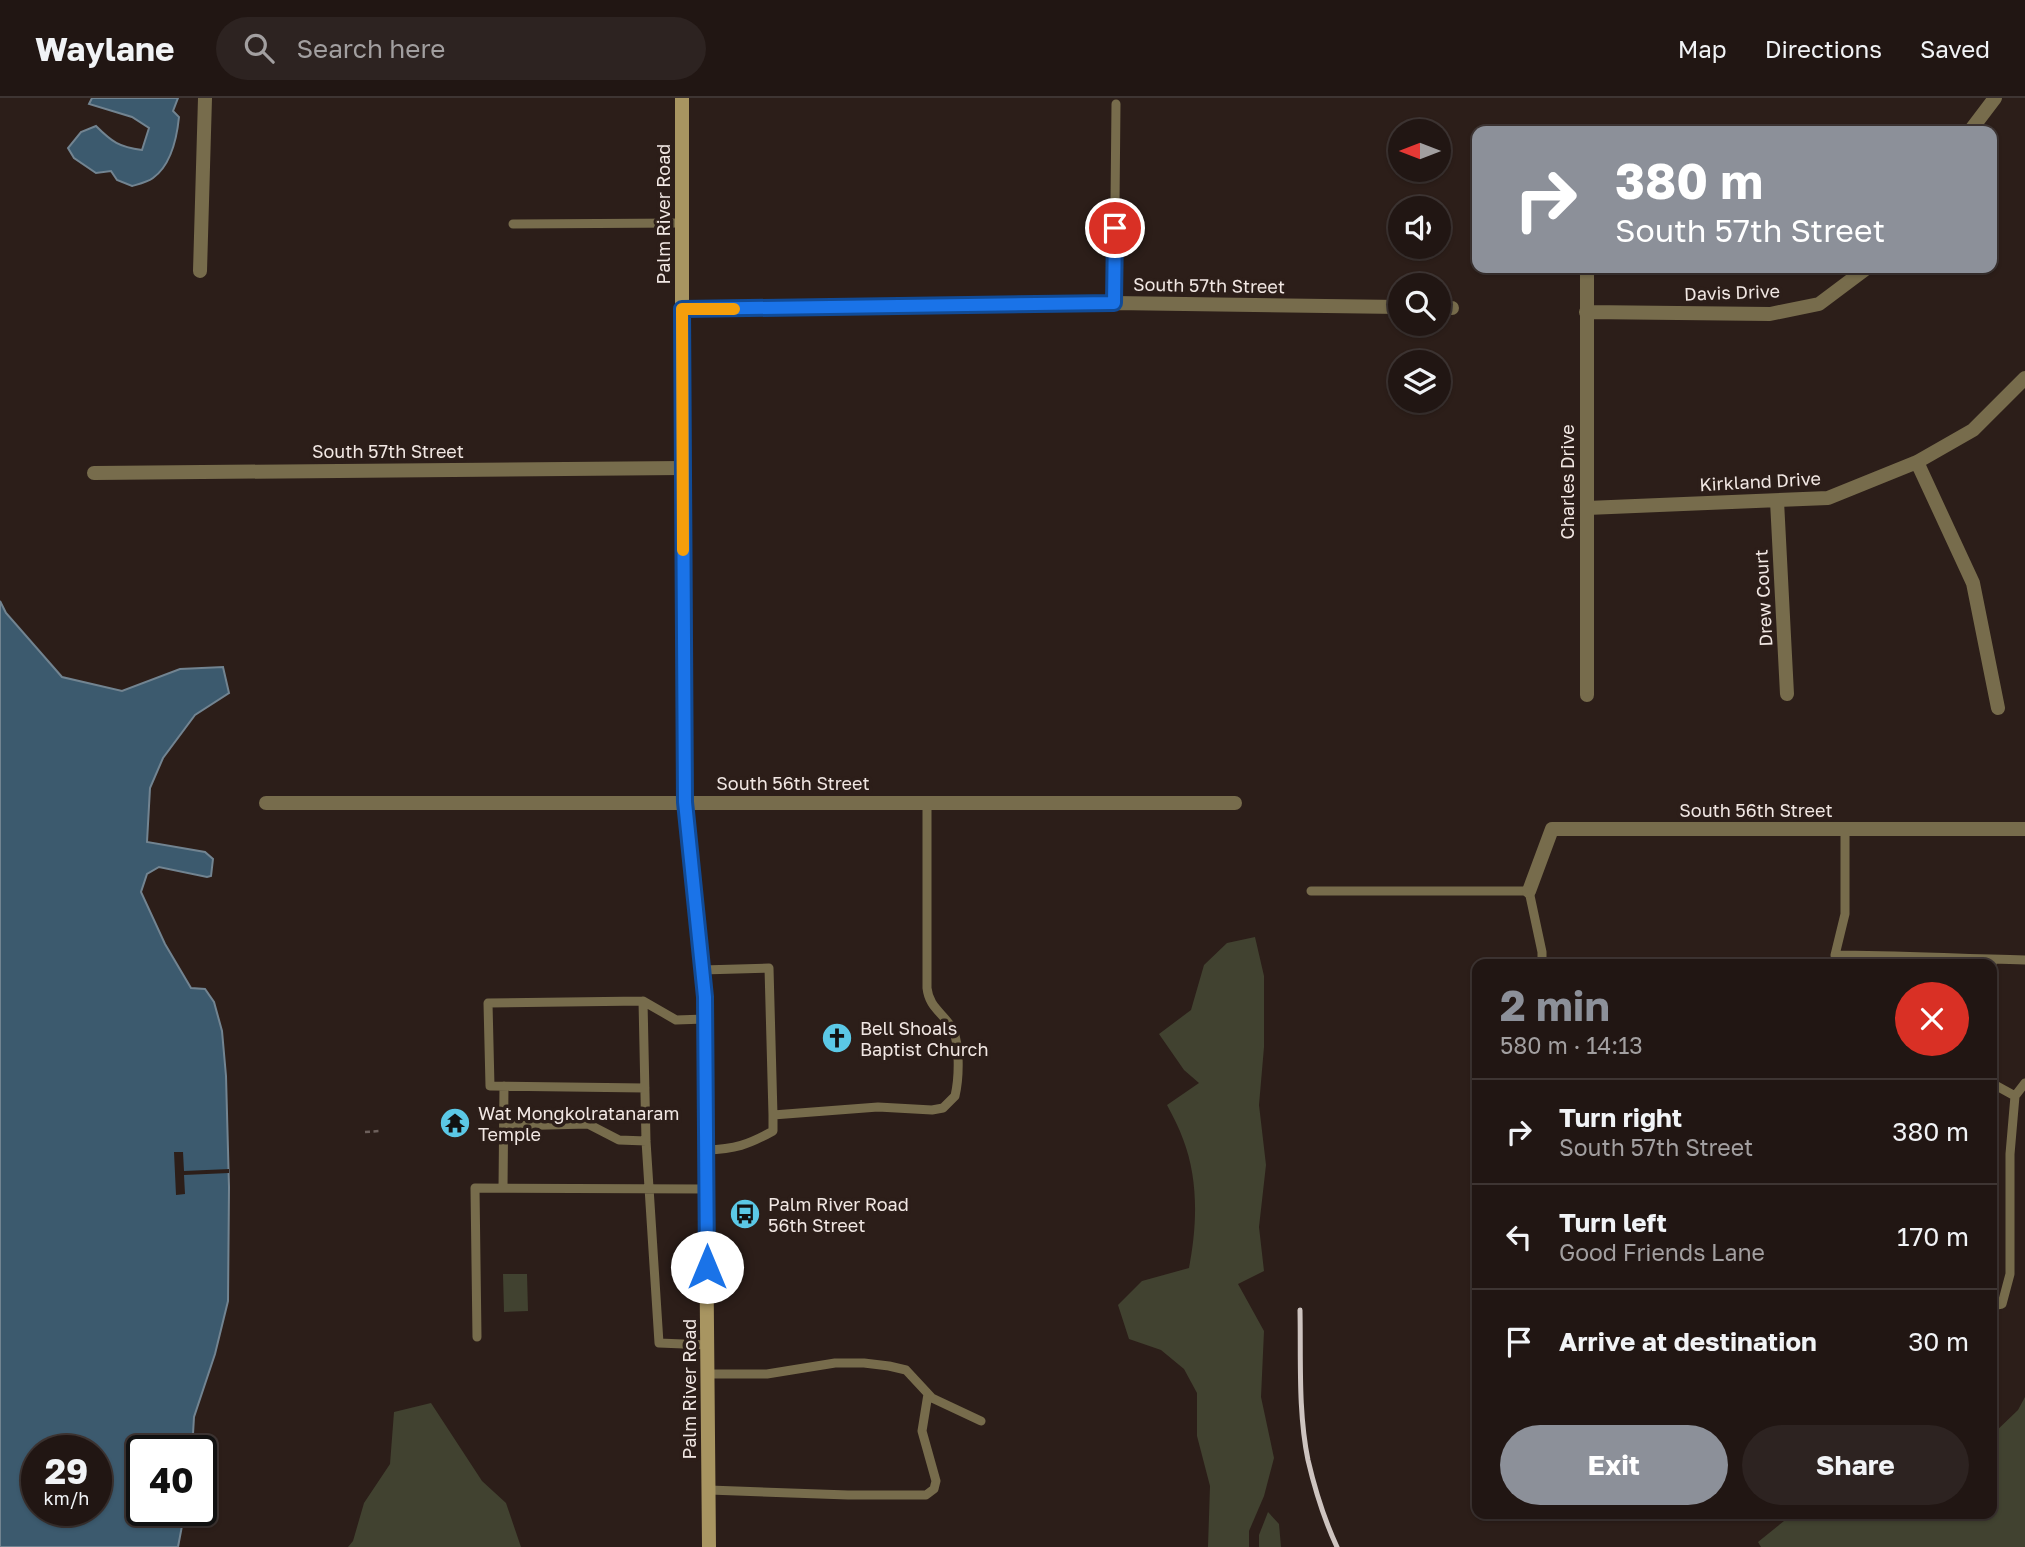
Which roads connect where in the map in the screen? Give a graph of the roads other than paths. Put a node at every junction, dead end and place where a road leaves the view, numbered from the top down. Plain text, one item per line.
1 (205, 98) edge
2 (682, 98) edge
3 (1995, 98) edge
4 (1116, 104) dead end
5 (1974, 126) edge
6 (682, 223) junction
7 (513, 224) dead end
8 (200, 271) dead end
9 (1587, 273) edge
10 (1860, 273) edge
11 (1114, 303) junction
12 (1388, 307) edge
13 (682, 309) junction
14 (1586, 312) junction
15 (2025, 378) edge
16 (1917, 462) junction
17 (682, 468) junction
18 (94, 472) dead end
19 (1777, 501) junction
20 (1587, 508) junction
21 (1787, 694) dead end
22 (1587, 695) dead end
23 (1998, 708) dead end
24 (685, 802) junction
25 (927, 802) junction
26 (266, 803) dead end
27 (1235, 803) dead end
28 (1845, 829) junction
29 (2025, 829) edge
30 (1311, 891) dead end
31 (1529, 891) junction
32 (1542, 959) edge
33 (1835, 959) edge
34 (1846, 959) edge
35 (1945, 959) edge
36 (1997, 960) edge
37 (2025, 960) edge
38 (702, 970) junction
39 (643, 1001) junction
40 (705, 1019) junction
41 (2025, 1083) edge
42 (504, 1086) junction
43 (1997, 1086) edge
44 (645, 1088) junction
45 (2015, 1096) junction
46 (772, 1115) junction
47 (504, 1126) junction
48 (646, 1141) junction
49 (706, 1150) junction
50 (503, 1188) junction
51 (650, 1189) junction
52 (706, 1189) junction
53 (1997, 1305) edge
54 (477, 1338) dead end
55 (708, 1345) junction
56 (708, 1374) junction
57 (928, 1394) junction
58 (981, 1421) dead end
59 (709, 1490) junction
60 (709, 1547) edge

1 - 8 street
2 - 6 street, Palm River Road
3 - 5 street
4 - 11 lane
6 - 7 lane
6 - 13 street, Palm River Road
9 - 14 street, Charles Drive
10 - 14 street, Davis Drive
11 - 12 street, South 57th Street
11 - 13 street, South 57th Street
13 - 17 street, Palm River Road
14 - 20 street, Charles Drive
15 - 16 street, Kirkland Drive
16 - 19 street, Kirkland Drive
16 - 23 street
17 - 18 street, South 57th Street
17 - 24 street, Palm River Road
19 - 20 street, Kirkland Drive
19 - 21 street, Drew Court
20 - 22 street, Charles Drive
24 - 25 street, South 56th Street
24 - 26 street, South 56th Street
24 - 38 street, Palm River Road
25 - 27 street, South 56th Street
25 - 46 lane
28 - 29 street, South 56th Street
28 - 31 street, South 56th Street
28 - 33 lane
30 - 31 lane
31 - 32 lane
34 - 35 lane
36 - 37 lane
38 - 40 street, Palm River Road
38 - 46 lane
39 - 40 lane
39 - 42 lane
39 - 44 lane
40 - 49 street, Palm River Road
41 - 45 lane
42 - 44 lane
42 - 47 lane
43 - 45 lane
44 - 48 lane
45 - 53 lane
46 - 49 lane
47 - 48 lane
47 - 50 lane
48 - 51 lane
49 - 52 street, Palm River Road
50 - 51 lane
50 - 54 lane
51 - 52 lane
51 - 55 lane
52 - 55 street, Palm River Road
55 - 56 street, Palm River Road
56 - 57 lane
56 - 59 street, Palm River Road
57 - 58 lane
57 - 59 lane
59 - 60 street, Palm River Road

